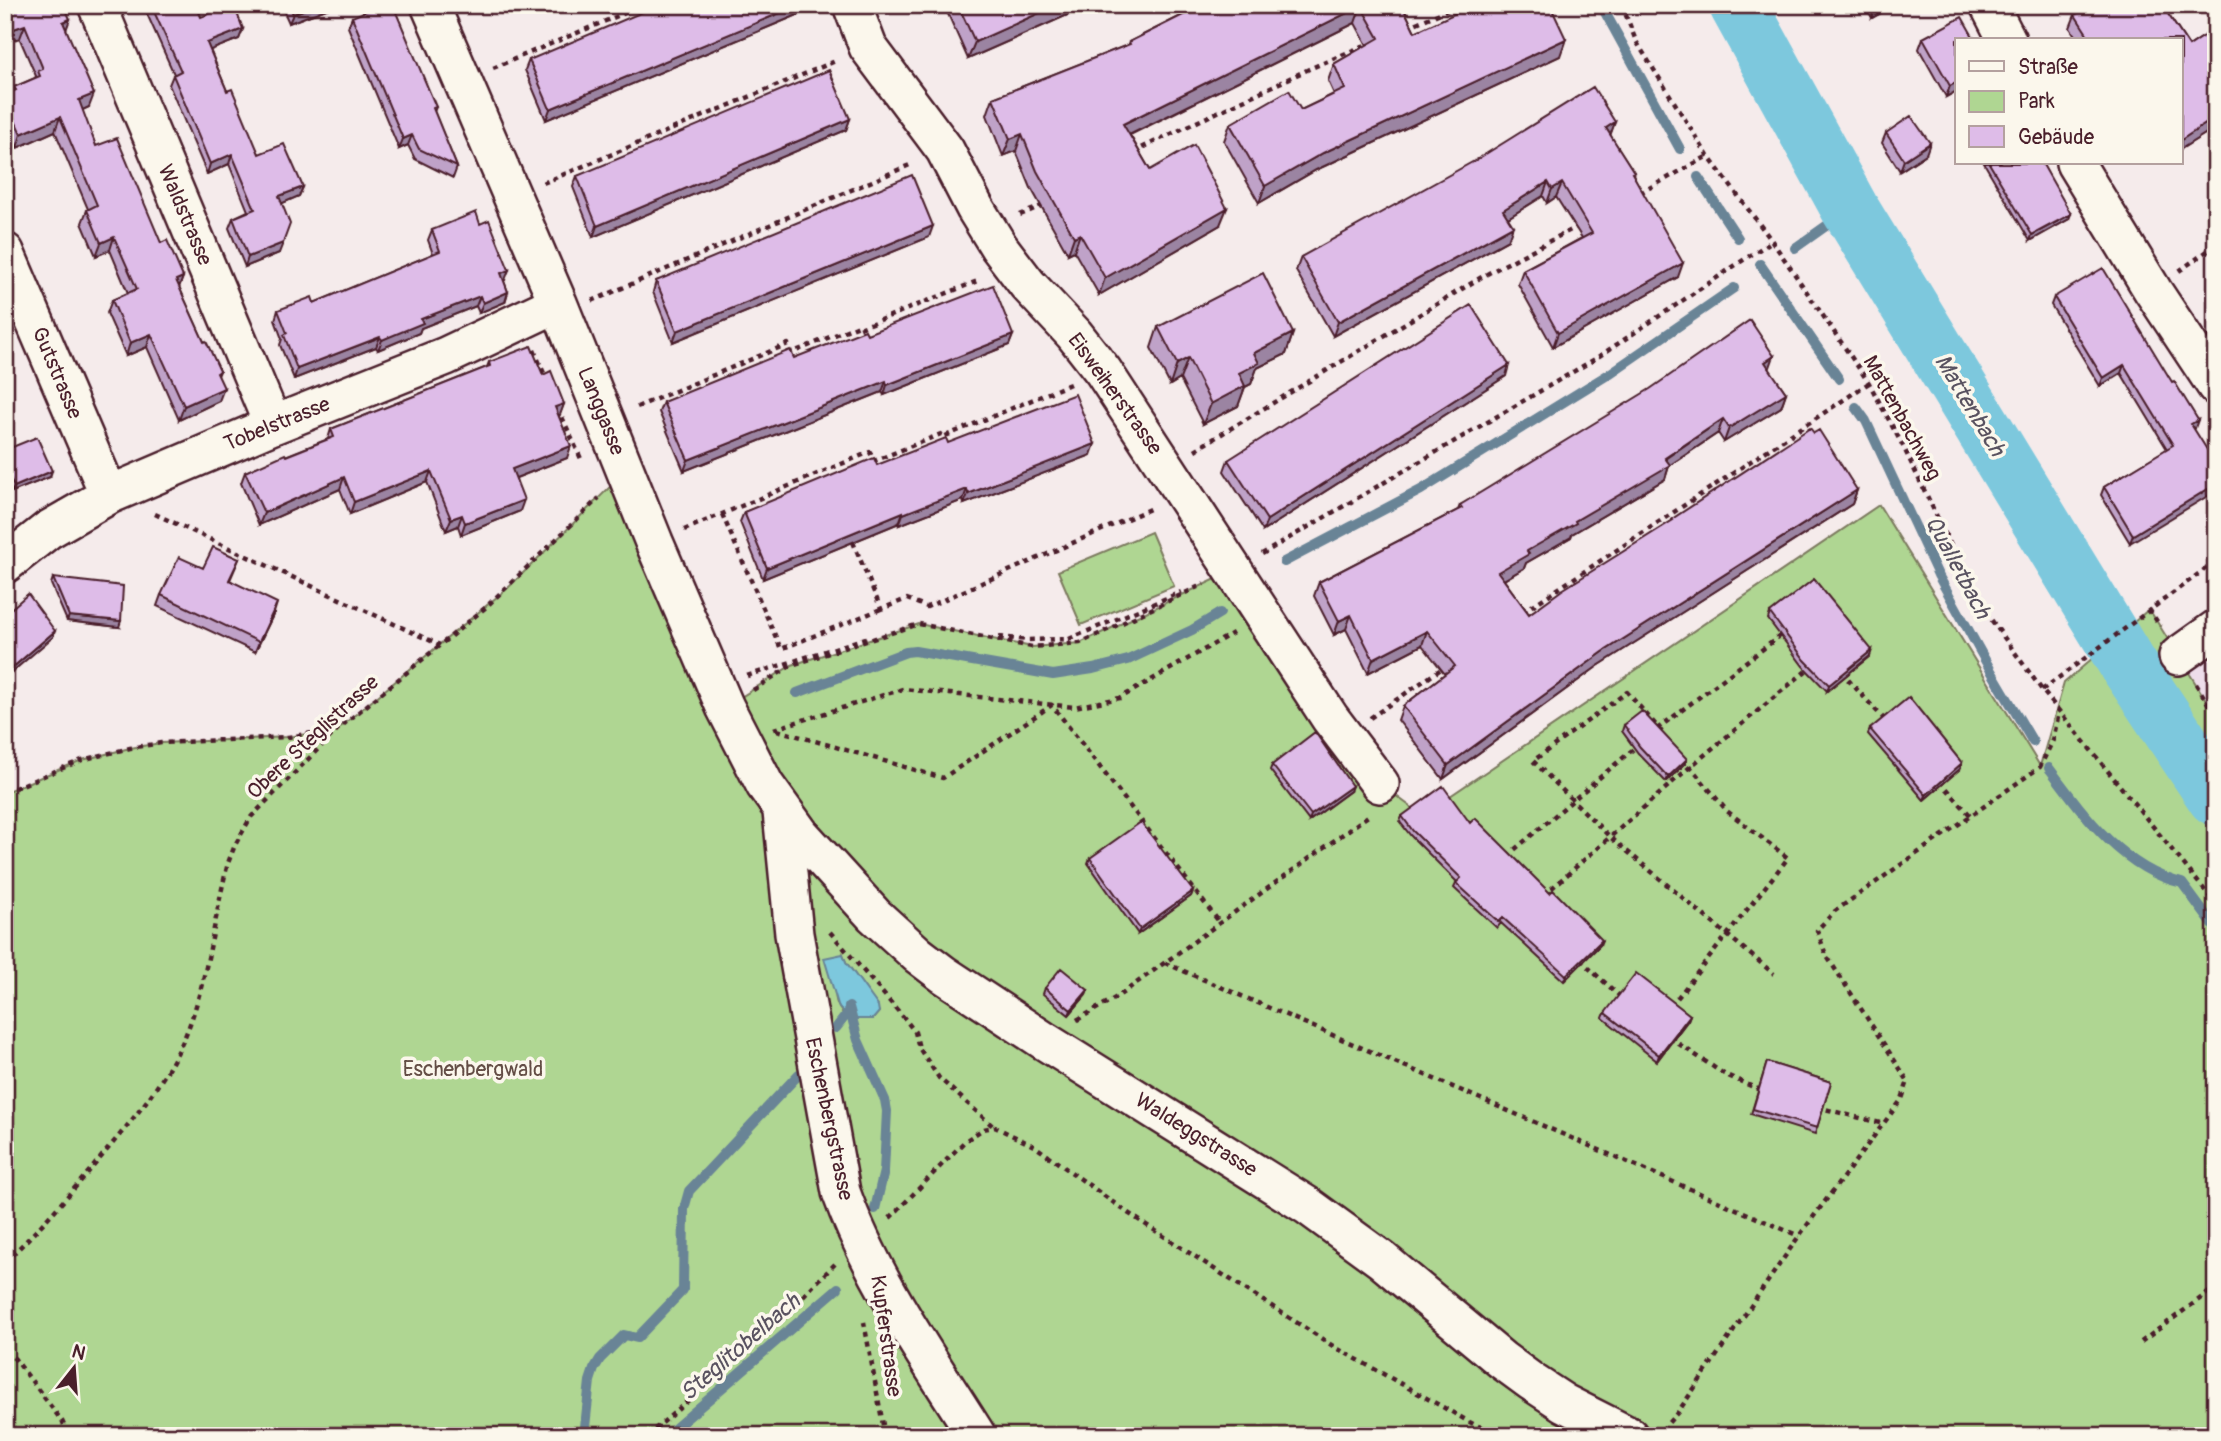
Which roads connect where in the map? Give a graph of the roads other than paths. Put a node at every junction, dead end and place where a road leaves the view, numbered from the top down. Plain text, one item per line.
1 (97, 5) edge
2 (430, 5) edge
3 (852, 5) edge
4 (1989, 5) edge
5 (2006, 38) edge
6 (2076, 164) edge
7 (5, 252) edge
8 (572, 303) junction
9 (2216, 386) edge
10 (273, 425) junction
11 (109, 495) junction
12 (5, 564) edge
13 (2216, 629) edge
14 (2178, 656) dead end
15 (1380, 784) road end
16 (782, 812) junction
17 (977, 1436) edge
18 (1629, 1436) edge

1 - 10 street, Waldstrasse
2 - 8 street, Langgasse
3 - 15 street, Eisweiherstrasse
4 - 5 street
6 - 9 street
7 - 11 street, Gutstrasse
8 - 10 street, Tobelstrasse
8 - 16 street, Langgasse
10 - 11 street, Tobelstrasse
11 - 12 street, Tobelstrasse
13 - 14 street
16 - 17 street, Eschenbergstrasse
16 - 18 street, Waldeggstrasse

